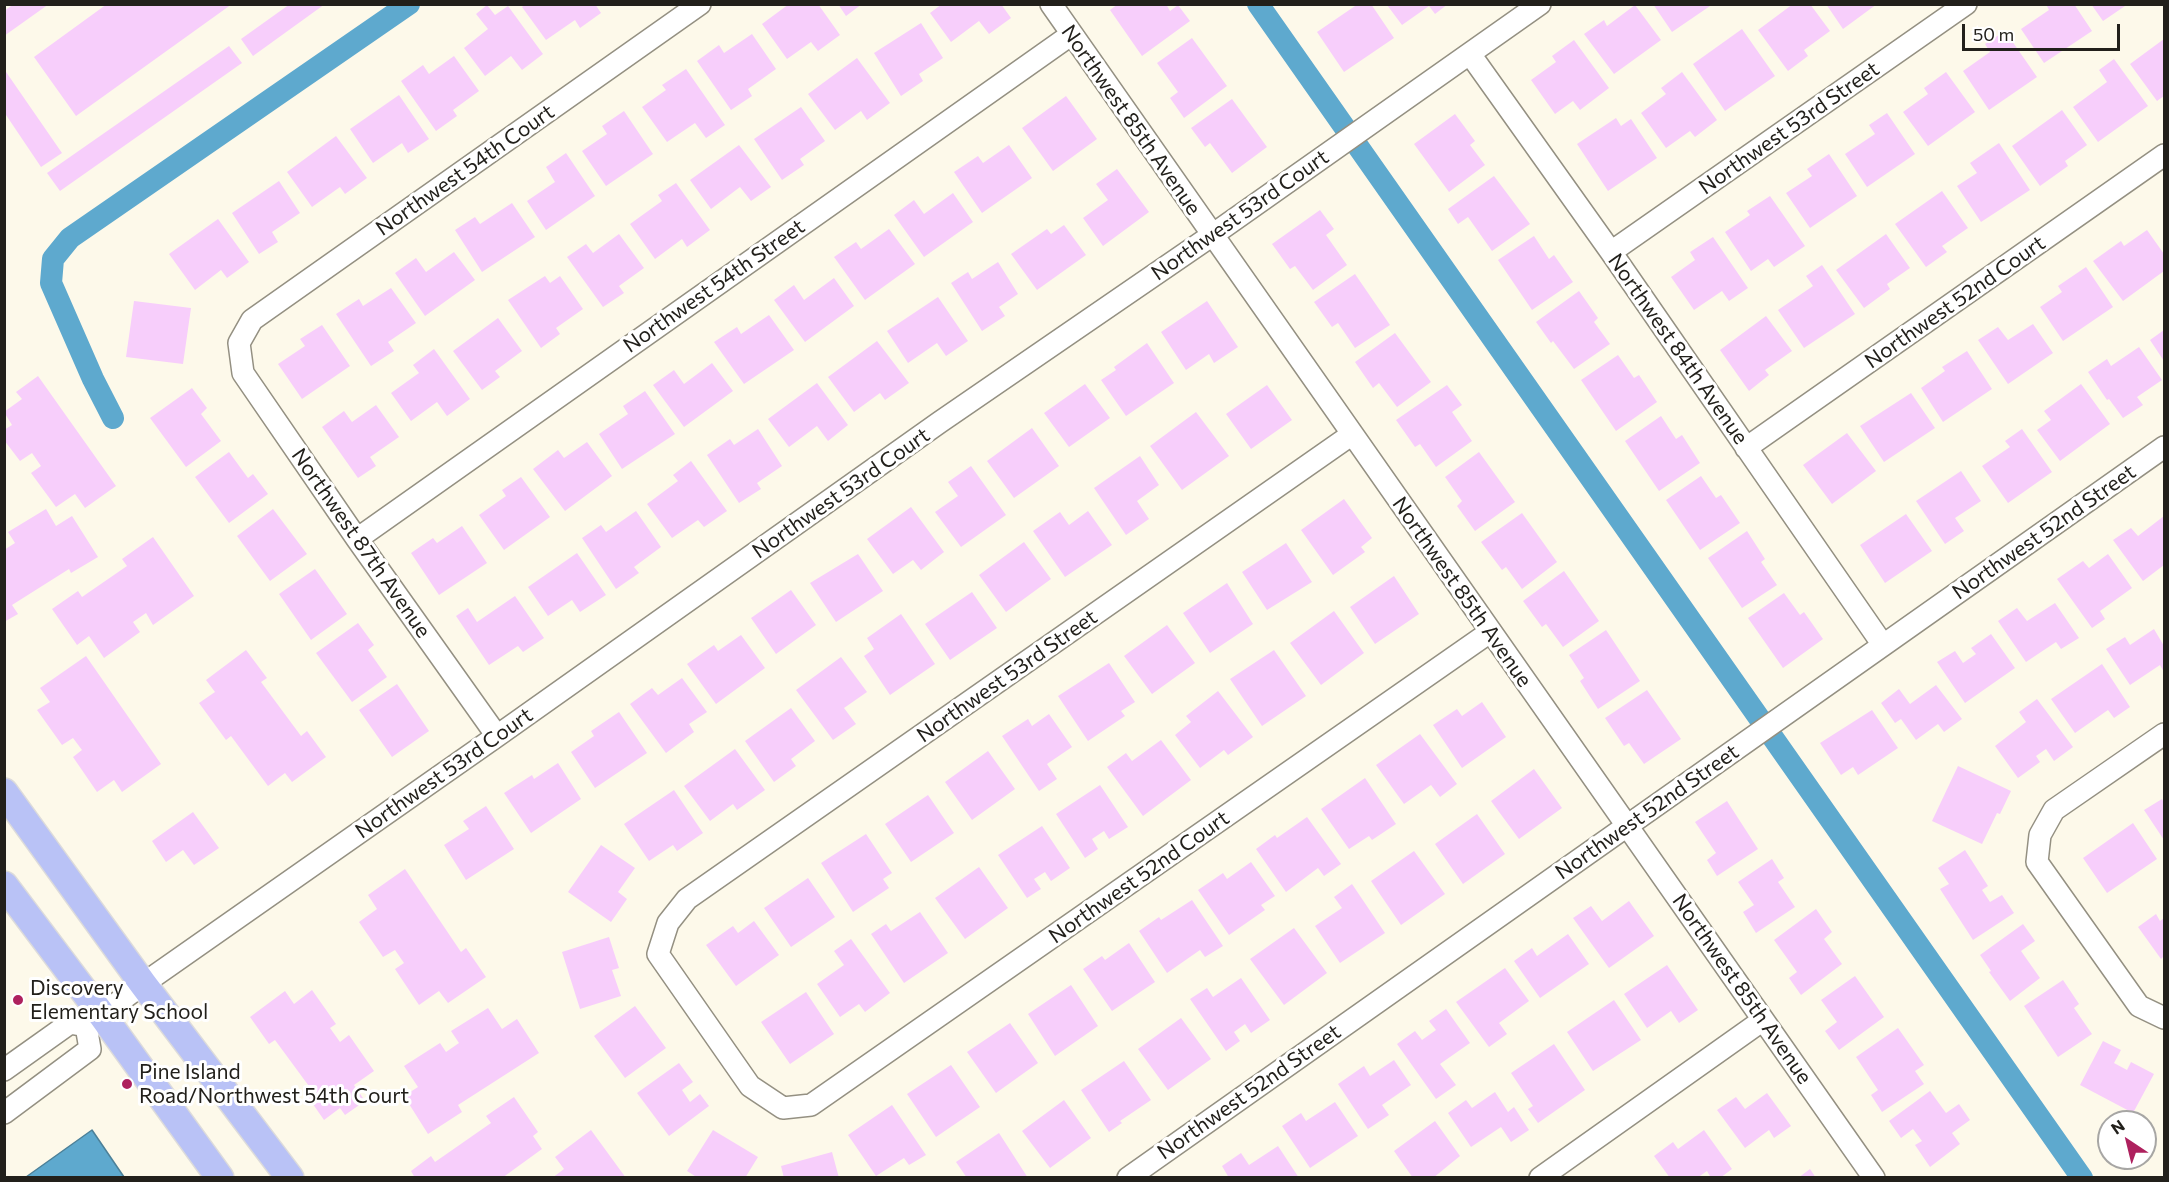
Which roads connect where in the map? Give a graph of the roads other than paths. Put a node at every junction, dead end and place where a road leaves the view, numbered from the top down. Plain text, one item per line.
1 (700, 4) edge
2 (1051, 4) edge
3 (1540, 4) edge
4 (1966, 4) edge
5 (1072, 34) junction
6 (1470, 54) junction
7 (2164, 155) edge
8 (1211, 236) junction
9 (1611, 252) junction
10 (239, 343) joint
11 (1352, 435) junction
12 (2164, 447) edge
13 (1746, 448) junction
14 (357, 539) junction
15 (1490, 632) junction
16 (1883, 645) junction
17 (2164, 734) edge
18 (497, 736) junction
19 (4, 792) edge
20 (1628, 826) junction
21 (4, 885) edge
22 (143, 984) junction
23 (2164, 1018) edge
24 (94, 1020) junction
25 (1762, 1020) junction
26 (4, 1070) edge
27 (783, 1108) joint
28 (4, 1113) edge
29 (220, 1178) edge
30 (290, 1178) edge
31 (1128, 1178) edge
32 (1540, 1178) edge
33 (1875, 1178) edge

1 - 10 street, Northwest 54th Court
2 - 5 street, Northwest 85th Avenue
3 - 6 street, Northwest 53rd Court
4 - 9 street, Northwest 53rd Street
5 - 8 street, Northwest 85th Avenue
5 - 14 street, Northwest 54th Street
6 - 8 street, Northwest 53rd Court
6 - 9 street, Northwest 84th Avenue
7 - 13 street, Northwest 52nd Court
8 - 11 street, Northwest 85th Avenue
8 - 18 street, Northwest 53rd Court
9 - 13 street, Northwest 84th Avenue
10 - 14 street, Northwest 87th Avenue
11 - 15 street, Northwest 85th Avenue
11 - 27 street, Northwest 53rd Street
12 - 16 street, Northwest 52nd Street
13 - 16 street, Northwest 84th Avenue
14 - 18 street, Northwest 87th Avenue
15 - 20 street, Northwest 85th Avenue
15 - 27 street, Northwest 52nd Court
16 - 20 street, Northwest 52nd Street
17 - 23 street
18 - 22 street, Northwest 53rd Court
19 - 22 main road
20 - 25 street, Northwest 85th Avenue
20 - 31 street, Northwest 52nd Street
21 - 24 main road
22 - 24 street
22 - 30 main road
24 - 26 street
24 - 28 street
24 - 29 main road
25 - 32 street
25 - 33 street, Northwest 85th Avenue

